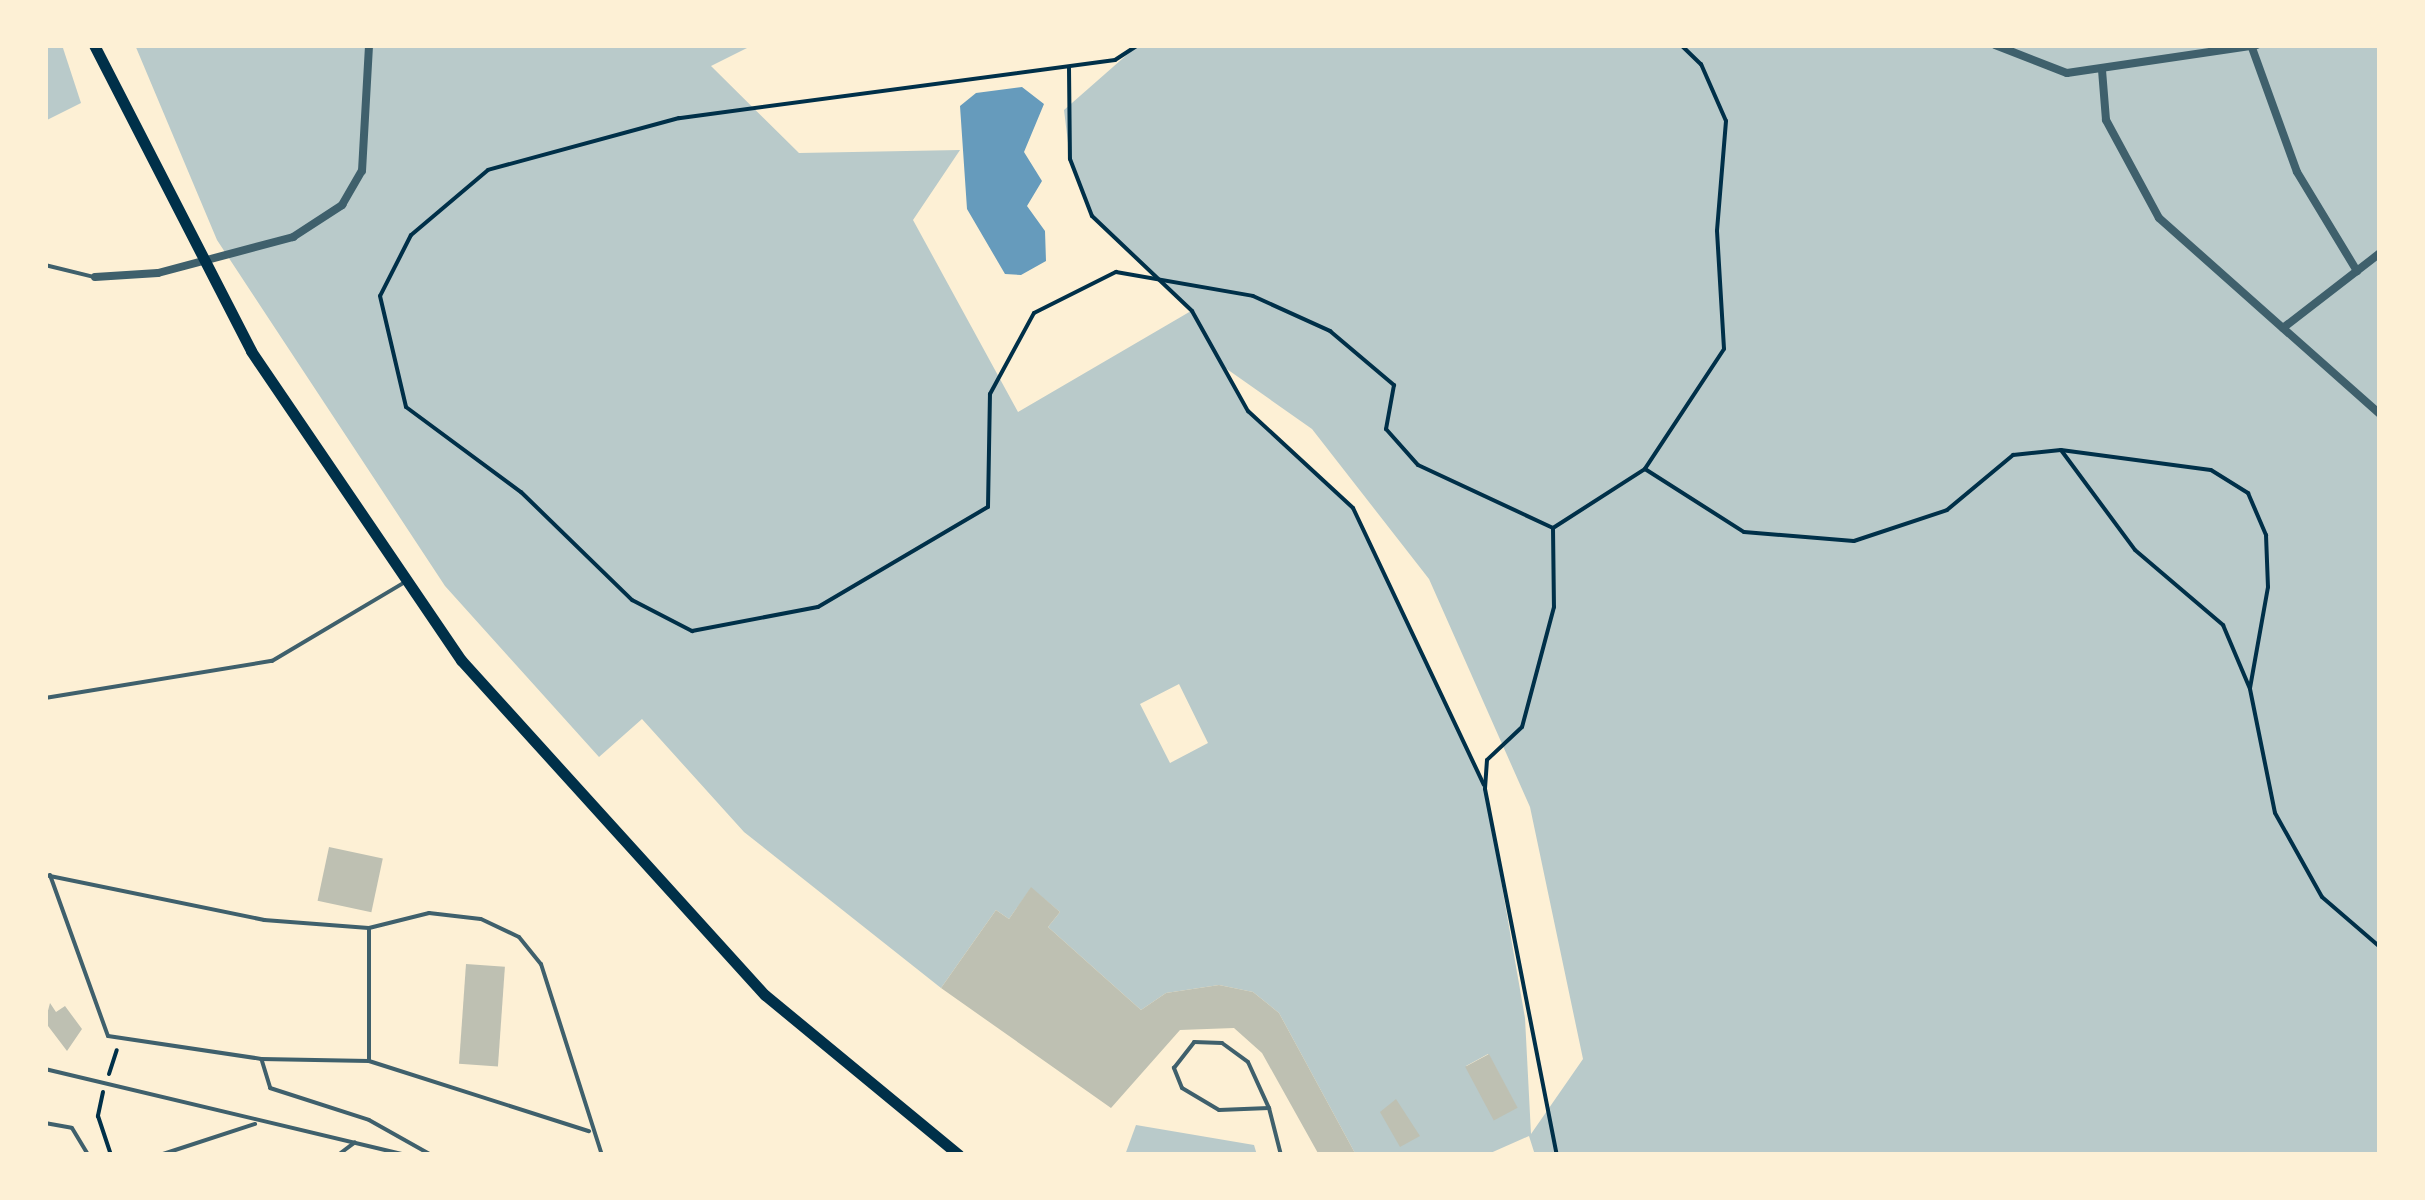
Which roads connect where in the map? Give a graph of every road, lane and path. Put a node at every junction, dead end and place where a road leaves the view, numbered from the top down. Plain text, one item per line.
1 (94, 45) edge
2 (369, 45) edge
3 (1138, 45) edge
4 (1680, 45) edge
5 (1995, 45) edge
6 (2253, 45) edge
7 (1069, 66) junction
8 (2102, 70) junction
9 (2380, 253) edge
10 (205, 261) junction
11 (45, 266) edge
12 (2357, 271) junction
13 (1152, 275) junction
14 (95, 277) joint
15 (2283, 328) junction
16 (2380, 414) edge
17 (2061, 450) junction
18 (1645, 470) junction
19 (1553, 528) junction
20 (408, 581) junction
21 (2250, 690) junction
22 (45, 698) edge
23 (1486, 789) junction
24 (47, 875) edge
25 (368, 928) junction
26 (2380, 947) edge
27 (120, 1040) junction
28 (261, 1059) junction
29 (369, 1061) junction
30 (45, 1069) edge
31 (104, 1087) junction
32 (1269, 1108) junction
33 (45, 1123) edge
34 (257, 1123) junction
35 (589, 1131) junction
36 (355, 1142) junction
37 (88, 1155) edge
38 (110, 1155) edge
39 (160, 1155) edge
40 (338, 1155) edge
41 (406, 1155) edge
42 (432, 1155) edge
43 (602, 1155) edge
44 (958, 1155) edge
45 (1281, 1155) edge
46 (1556, 1155) edge

1 - 10 main road
2 - 10 street
3 - 7 path
4 - 18 path
5 - 8 street
6 - 8 street
6 - 12 street
7 - 13 path
7 - 13 path
8 - 15 street
9 - 12 street
10 - 14 street
10 - 20 main road
11 - 14 lane
12 - 15 street
13 - 19 path
13 - 23 path
15 - 16 street
17 - 18 path
17 - 21 path
17 - 21 path
18 - 19 path
19 - 23 path
20 - 22 lane
20 - 44 main road
21 - 26 path
23 - 46 path
24 - 25 lane
24 - 27 lane
25 - 29 lane
25 - 35 lane
27 - 28 lane
27 - 31 path
28 - 29 lane
28 - 42 lane
29 - 35 lane
30 - 31 lane
31 - 34 lane
31 - 38 path
32 - 32 lane
32 - 45 lane
33 - 37 lane
34 - 36 lane
34 - 39 lane
35 - 43 lane
36 - 40 lane
36 - 41 lane

